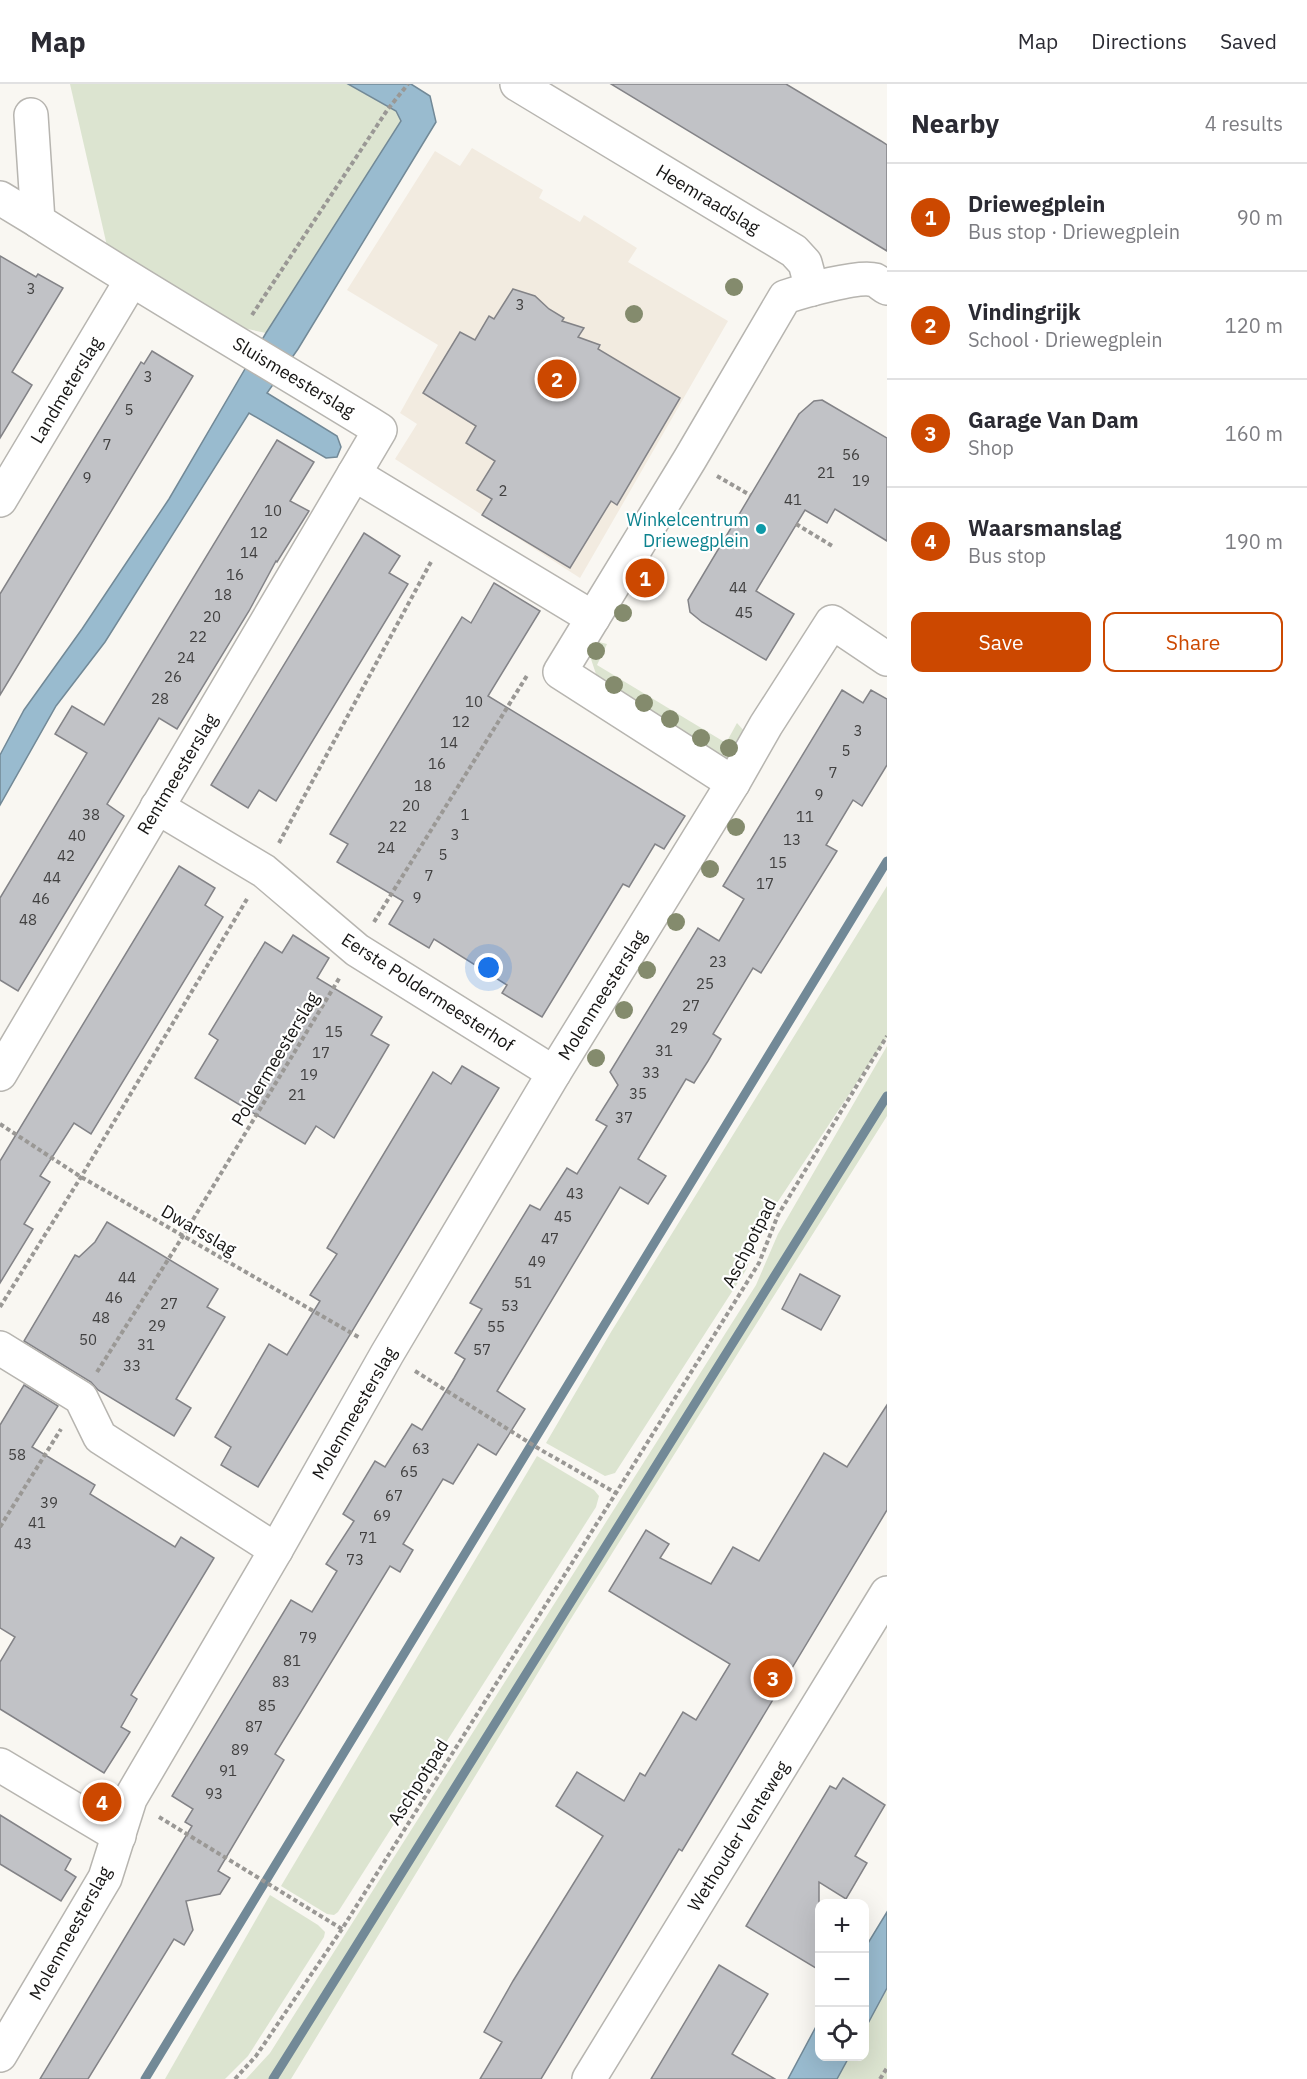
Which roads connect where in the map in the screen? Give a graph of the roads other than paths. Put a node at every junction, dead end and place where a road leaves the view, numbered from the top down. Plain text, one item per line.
1 (517, 84) edge
2 (31, 115) dead end
3 (0, 198) edge
4 (38, 221) junction
5 (131, 281) junction
6 (887, 288) edge
7 (812, 289) junction
8 (354, 474) junction
9 (0, 500) edge
10 (582, 611) junction
11 (887, 659) edge
12 (733, 783) junction
13 (157, 807) junction
14 (554, 1073) junction
15 (0, 1074) edge
16 (0, 1348) edge
17 (276, 1550) junction
18 (887, 1593) edge
19 (0, 1764) edge
20 (119, 1836) junction
21 (0, 2055) edge
22 (589, 2079) edge

1 - 7 street, Heemraadslag
2 - 4 street
3 - 4 street, Sluismeesterslag
4 - 5 street, Sluismeesterslag
5 - 8 street, Sluismeesterslag
5 - 9 street, Landmeterslag
6 - 7 street
7 - 10 street
8 - 10 street
8 - 13 street, Rentmeesterslag
10 - 12 street
11 - 12 street, Molenmeesterslag
12 - 14 street, Molenmeesterslag
13 - 14 street, Eerste Poldermeesterhof
13 - 15 street, Rentmeesterslag
14 - 17 street, Molenmeesterslag
16 - 17 street
17 - 20 street, Molenmeesterslag
18 - 22 street, Wethouder Venteweg
19 - 20 street
20 - 21 street, Molenmeesterslag

